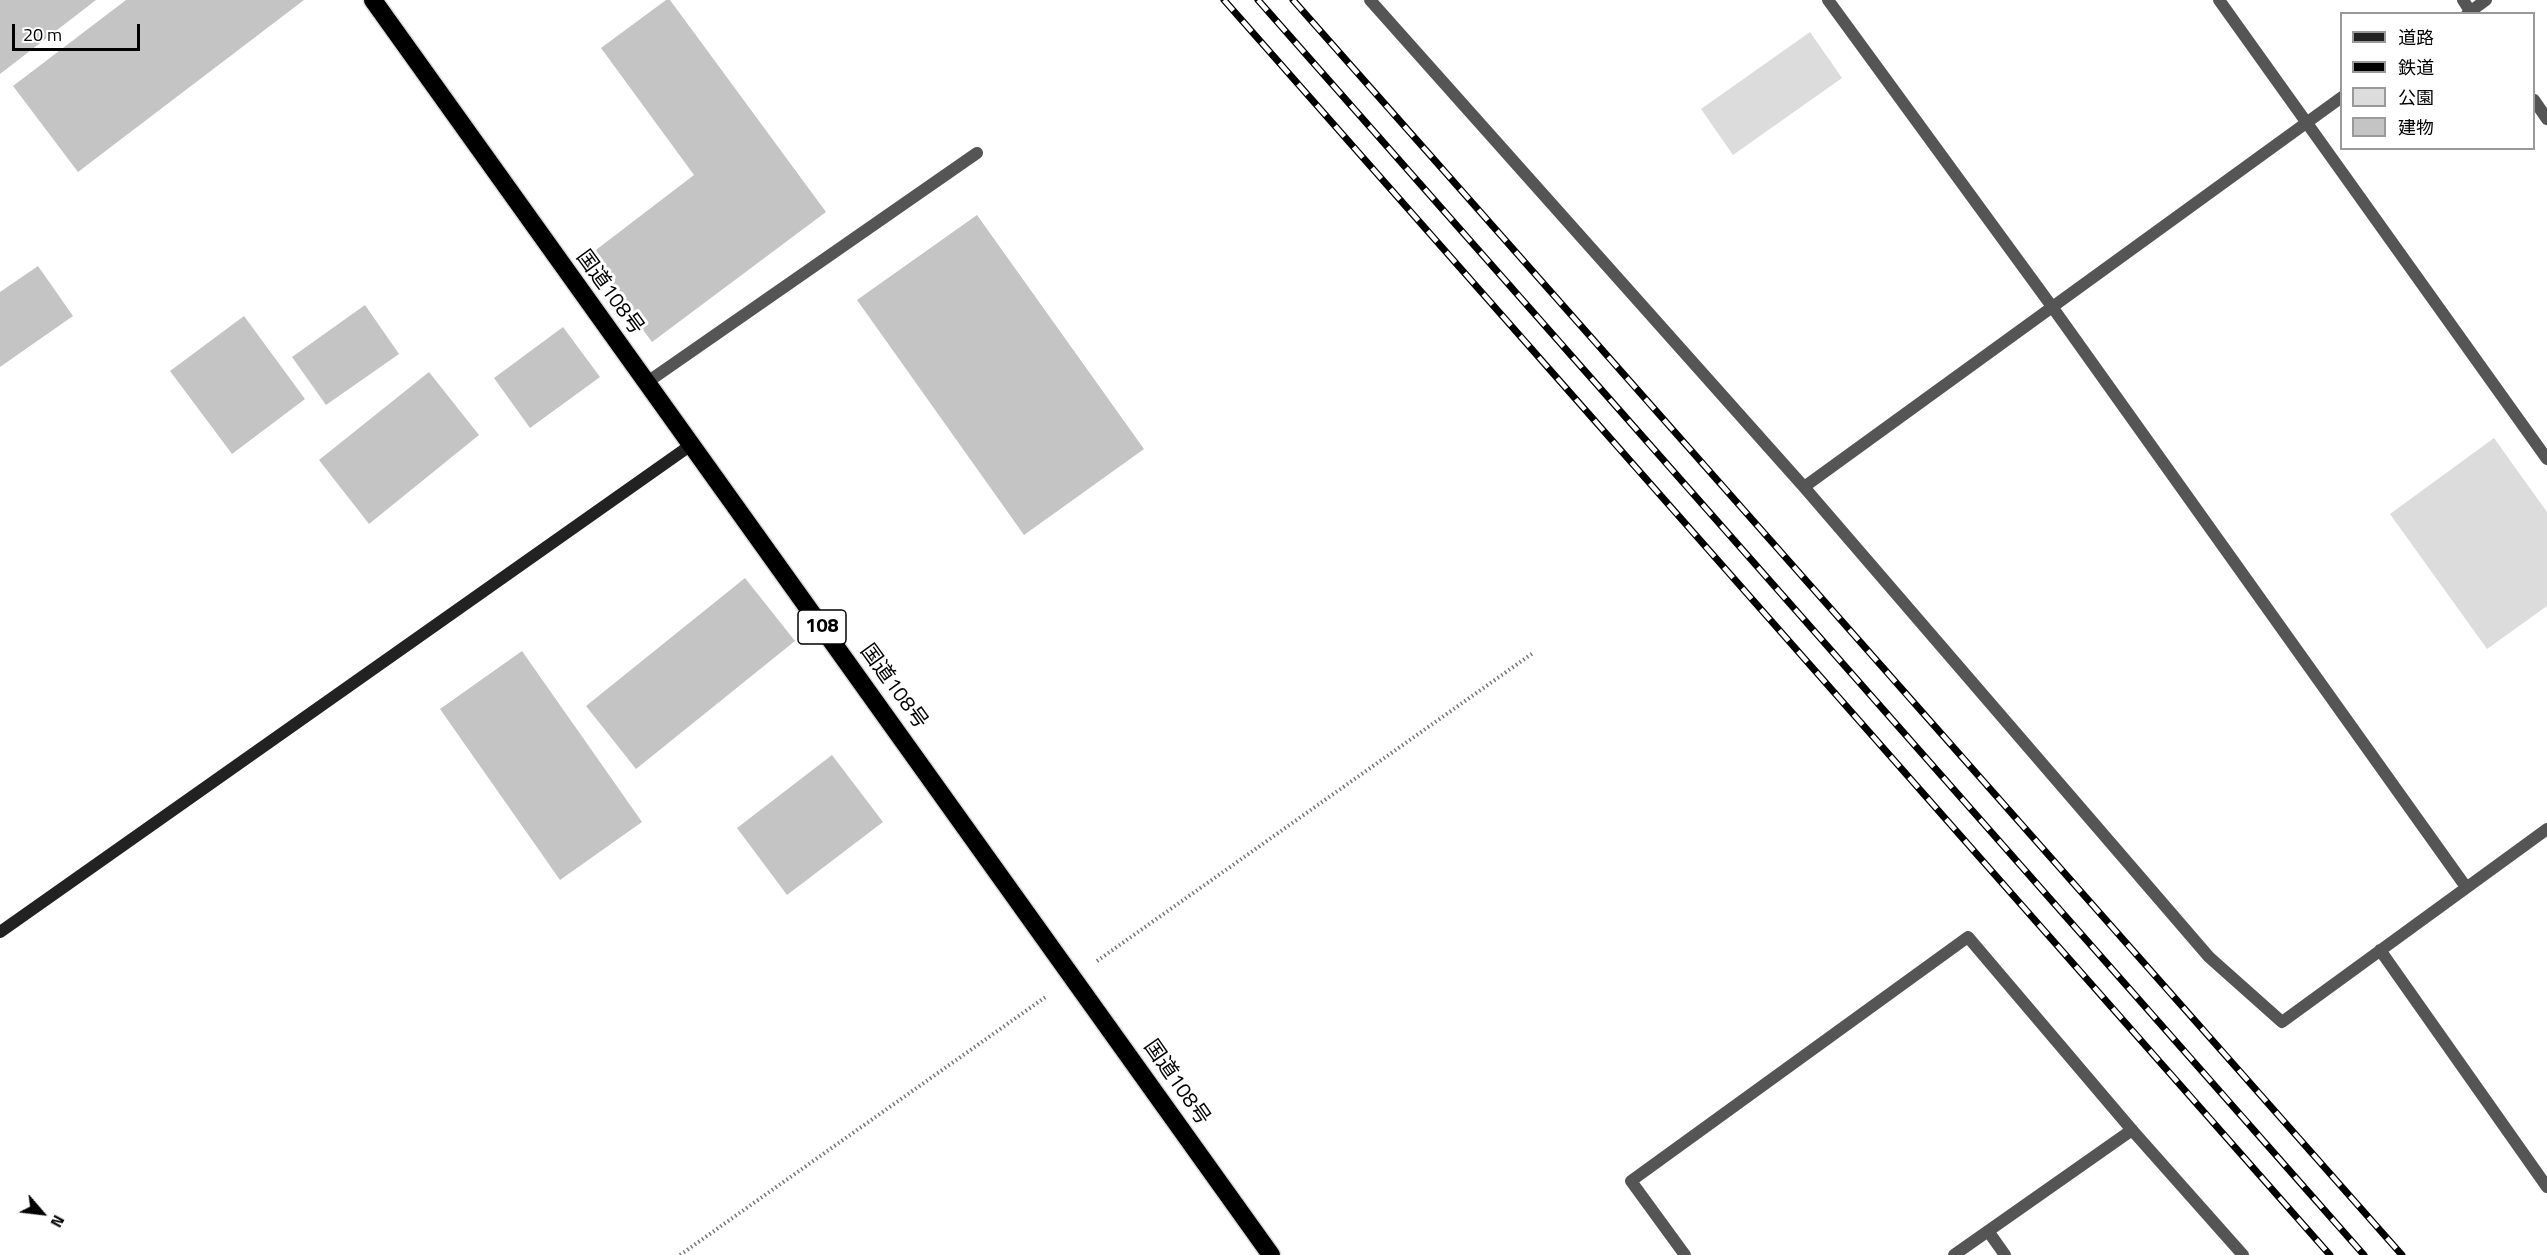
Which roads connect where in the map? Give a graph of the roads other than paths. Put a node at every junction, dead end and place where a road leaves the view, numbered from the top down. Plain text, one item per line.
1 (373, 0) edge
2 (1370, 0) edge
3 (1828, 0) edge
4 (2219, 0) edge
5 (2486, 0) edge
6 (2471, 12) edge
7 (2340, 98) edge
8 (2535, 101) edge
9 (2547, 119) edge
10 (2305, 121) junction
11 (977, 153) dead end
12 (2053, 308) junction
13 (646, 383) junction
14 (691, 445) junction
15 (2547, 459) edge
16 (1804, 487) junction
17 (2547, 829) edge
18 (2466, 887) junction
19 (0, 932) edge
20 (2380, 950) junction
21 (2132, 1130) junction
22 (2547, 1187) edge
23 (1988, 1231) junction
24 (1271, 1255) edge
25 (1685, 1255) edge
26 (1954, 1255) edge
27 (2005, 1255) edge
28 (2243, 1255) edge

1 - 13 highway, 国道108号 / 108
2 - 16 street
3 - 12 street
4 - 10 street
5 - 6 street
7 - 10 street
8 - 9 street
10 - 12 street
10 - 15 street
11 - 13 street
12 - 16 street
12 - 18 street
13 - 14 highway, 国道108号 / 108
14 - 19 street
14 - 24 highway, 国道108号 / 108
16 - 20 street
17 - 18 street
18 - 20 street
20 - 22 street
21 - 23 street
21 - 25 street
21 - 28 street
23 - 26 street
23 - 27 street

